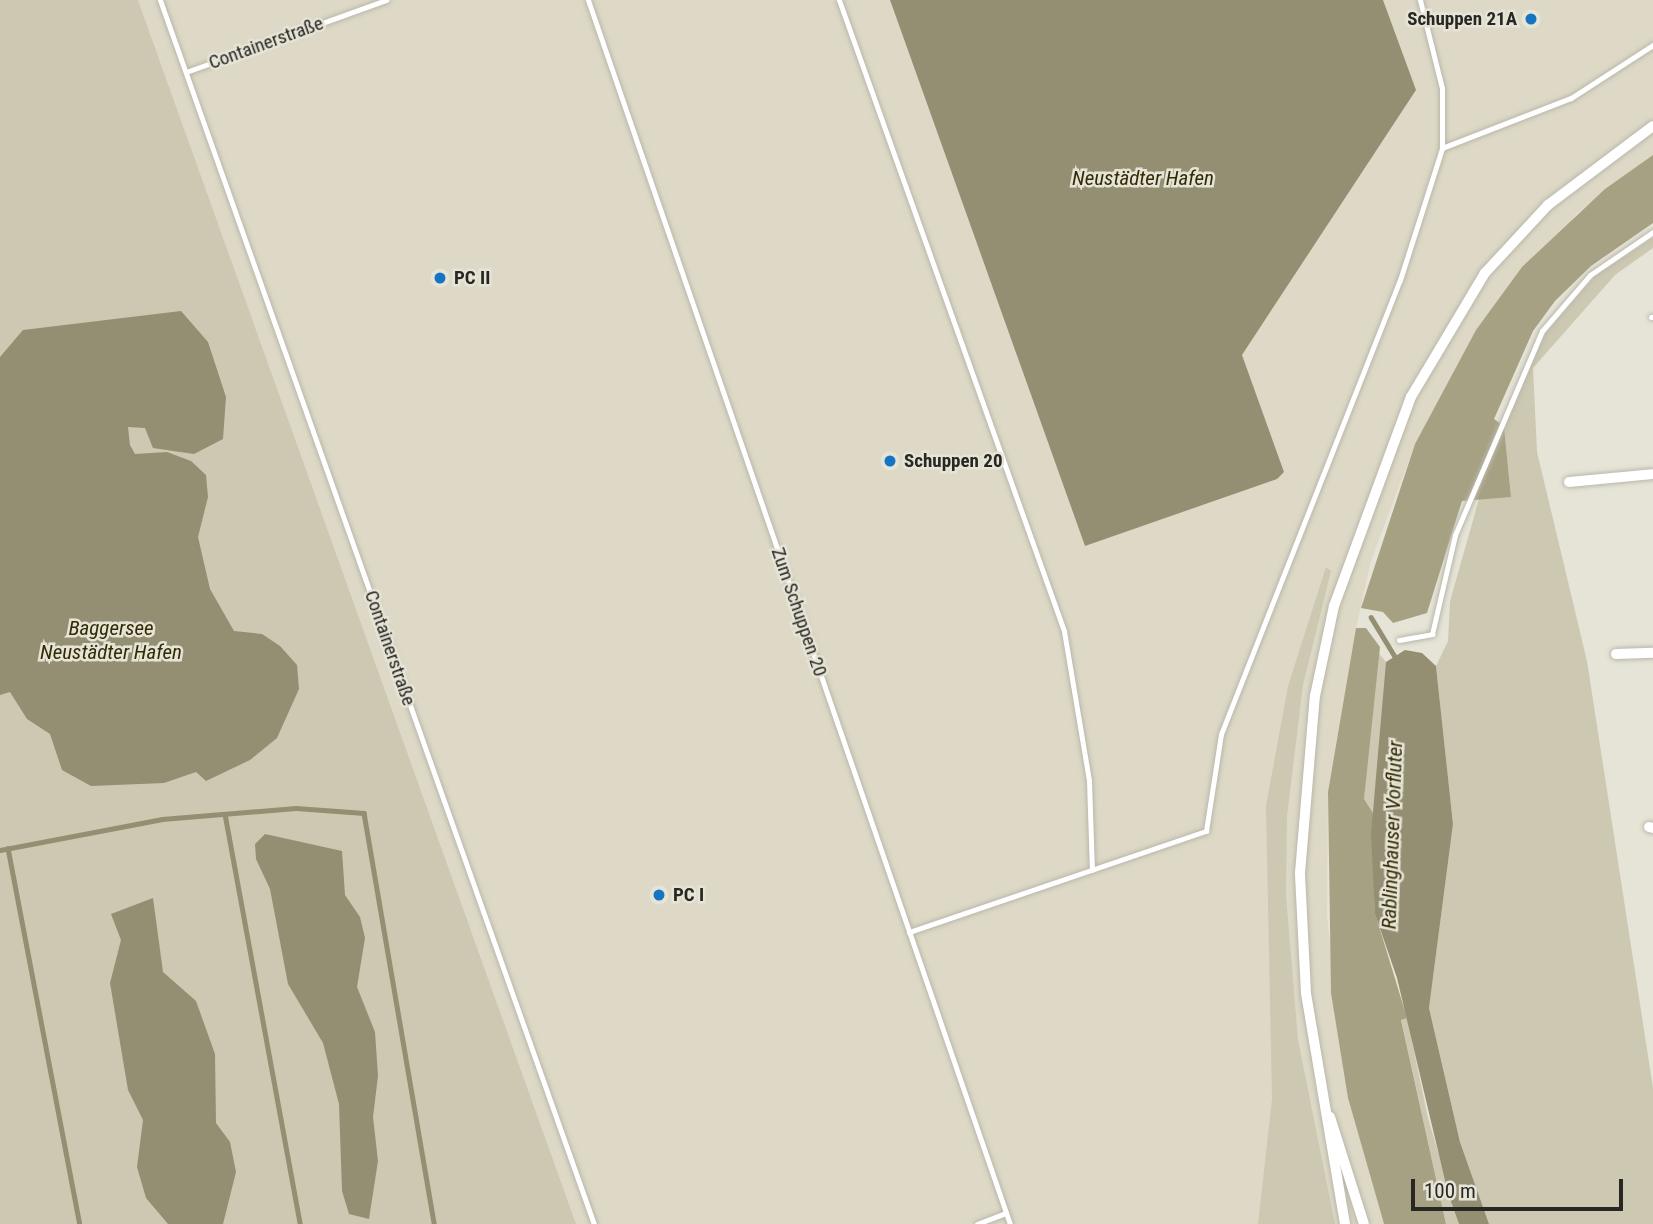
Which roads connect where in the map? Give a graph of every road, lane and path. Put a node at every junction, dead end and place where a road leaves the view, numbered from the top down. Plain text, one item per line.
1 (160, 0) edge
2 (386, 0) edge
3 (588, 0) edge
4 (838, 0) edge
5 (1420, 0) edge
6 (1653, 45) edge
7 (186, 72) junction
8 (1653, 126) edge
9 (1443, 148) junction
10 (1653, 232) edge
11 (1653, 474) edge
12 (1569, 482) dead end
13 (1399, 640) dead end
14 (1653, 653) edge
15 (1616, 654) dead end
16 (1092, 870) junction
17 (909, 932) junction
18 (1325, 1104) junction
19 (1006, 1213) junction
20 (594, 1224) edge
21 (977, 1224) edge
22 (1010, 1224) edge
23 (1345, 1224) edge
24 (1364, 1224) edge

1 - 7 lane, Containerstraße
2 - 7 lane, Containerstraße
3 - 17 lane, Zum Schuppen 20
4 - 16 lane
5 - 9 lane
6 - 9 lane
7 - 20 lane, Containerstraße
8 - 18 street
9 - 16 lane
10 - 13 lane
11 - 12 street
14 - 15 street
16 - 17 lane
17 - 19 lane, Zum Schuppen 20
18 - 23 street
18 - 24 street
19 - 21 lane
19 - 22 lane, Zum Schuppen 20

